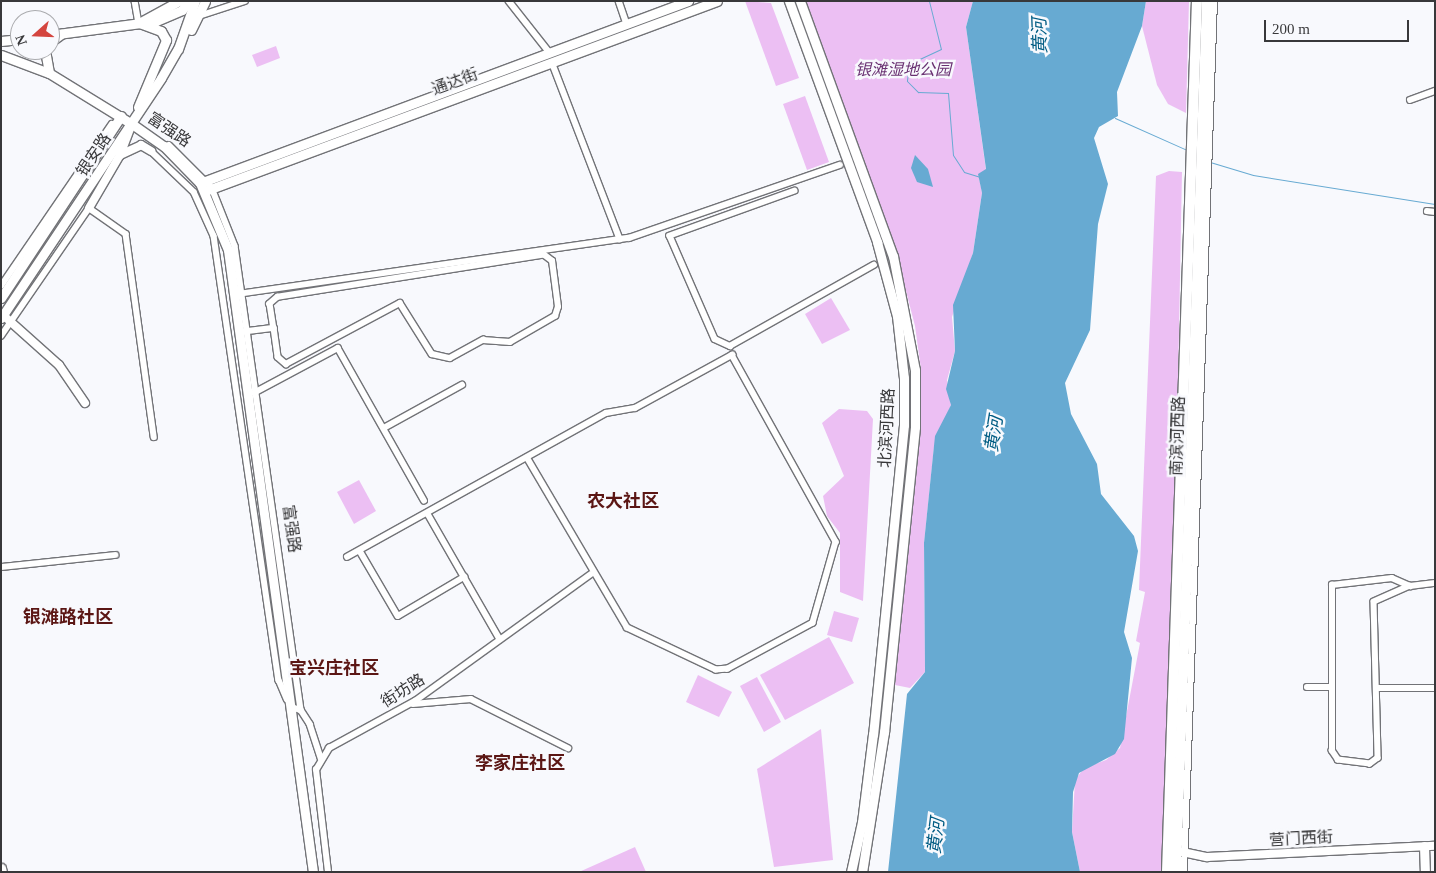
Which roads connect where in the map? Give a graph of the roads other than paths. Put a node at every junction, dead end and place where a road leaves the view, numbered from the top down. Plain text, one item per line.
1 (135, 1) edge
2 (189, 1) edge
3 (196, 1) edge
4 (206, 1) edge
5 (245, 1) edge
6 (509, 1) edge
7 (619, 1) edge
8 (688, 1) edge
9 (717, 1) edge
10 (789, 1) edge
11 (800, 1) edge
12 (1197, 1) edge
13 (1207, 1) edge
14 (1214, 1) edge
15 (181, 6) edge
16 (198, 16) junction
17 (139, 23) junction
18 (627, 24) junction
19 (61, 34) edge
20 (178, 49) junction
21 (1, 55) edge
22 (551, 57) junction
23 (47, 60) edge
24 (49, 73) junction
25 (1435, 91) edge
26 (1410, 100) dead end
27 (1203, 114) junction
28 (121, 116) junction
29 (132, 124) junction
30 (151, 151) joint
31 (120, 155) junction
32 (840, 165) dead end
33 (1201, 178) junction
34 (203, 187) junction
35 (795, 191) dead end
36 (89, 208) junction
37 (1427, 211) dead end
38 (1435, 212) edge
39 (620, 239) junction
40 (874, 265) dead end
41 (1, 286) edge
42 (238, 294) junction
43 (1, 298) edge
44 (2, 317) edge
45 (11, 321) junction
46 (274, 328) junction
47 (244, 332) junction
48 (1, 336) edge
49 (462, 385) dead end
50 (253, 394) junction
51 (85, 402) dead end
52 (384, 428) junction
53 (154, 437) dead end
54 (526, 458) junction
55 (424, 500) dead end
56 (428, 514) junction
57 (360, 551) junction
58 (115, 555) dead end
59 (347, 557) dead end
60 (1, 568) edge
61 (591, 574) junction
62 (464, 577) junction
63 (1435, 583) edge
64 (1410, 586) junction
65 (500, 639) junction
66 (878, 678) junction
67 (889, 679) junction
68 (1307, 687) dead end
69 (1332, 687) junction
70 (1376, 688) junction
71 (1435, 688) edge
72 (410, 704) junction
73 (296, 710) junction
74 (568, 748) dead end
75 (321, 758) junction
76 (1171, 758) junction
77 (1185, 758) junction
78 (1424, 846) junction
79 (1435, 846) edge
80 (1177, 850) junction
81 (313, 872) edge
82 (328, 872) edge
83 (851, 872) edge
84 (862, 872) edge
85 (1167, 872) edge
86 (1176, 872) edge
87 (1184, 872) edge
88 (1425, 872) edge

1 - 17 street
2 - 15 main road
3 - 20 main road, 银安路
4 - 16 main road
5 - 16 street
6 - 22 street
7 - 18 street
8 - 18 main road, 通达街
9 - 22 main road, 通达街
10 - 66 main road, 北滨河西路
11 - 67 main road, 北滨河西路
12 - 27 highway, 南滨河西路
13 - 27 highway, 南滨河西路
14 - 27 street, 南滨河西路
15 - 17 main road
16 - 20 main road
17 - 19 main road
17 - 29 main road
18 - 22 main road, 通达街
20 - 29 main road, 银安路
21 - 24 main road
22 - 34 main road, 通达街
22 - 39 street
23 - 24 main road
24 - 28 main road, 富强路
25 - 26 street
27 - 33 highway, 南滨河西路
28 - 29 main road, 富强路
28 - 41 street
28 - 43 main road, 银安路
29 - 31 street
29 - 34 main road, 富强路
29 - 44 main road, 银安路
30 - 31 street
30 - 34 street
31 - 36 street
32 - 39 street
33 - 76 highway, 南滨河西路
33 - 77 highway, 南滨河西路
34 - 42 main road, 富强路
34 - 73 street, 富强路
35 - 40 street
36 - 45 street
36 - 53 street
37 - 38 street
39 - 42 street
42 - 47 main road, 富强路
44 - 45 street
45 - 48 street
45 - 51 street
46 - 46 street
46 - 47 street
47 - 50 main road, 富强路
49 - 52 street
50 - 52 street
50 - 73 main road, 富强路
52 - 55 street
54 - 56 street
54 - 61 street
54 - 61 street
56 - 57 street
56 - 62 street
57 - 59 street
57 - 62 street
58 - 60 street
61 - 65 street, 街坊路
62 - 65 street
63 - 64 street
64 - 69 street
64 - 70 street
65 - 72 street, 街坊路
66 - 67 main road
66 - 83 main road, 北滨河西路
67 - 84 main road, 北滨河西路
68 - 69 street
69 - 70 street
70 - 71 street
72 - 74 street
72 - 75 street, 街坊路
73 - 75 street
73 - 81 main road, 富强路
75 - 82 street
76 - 77 street
76 - 80 highway, 南滨河西路
77 - 80 highway, 南滨河西路
78 - 79 street, 营门西街
78 - 80 street, 营门西街
78 - 88 main road
80 - 85 highway, 南滨河西路
80 - 86 highway, 南滨河西路
80 - 87 street, 南滨河西路

